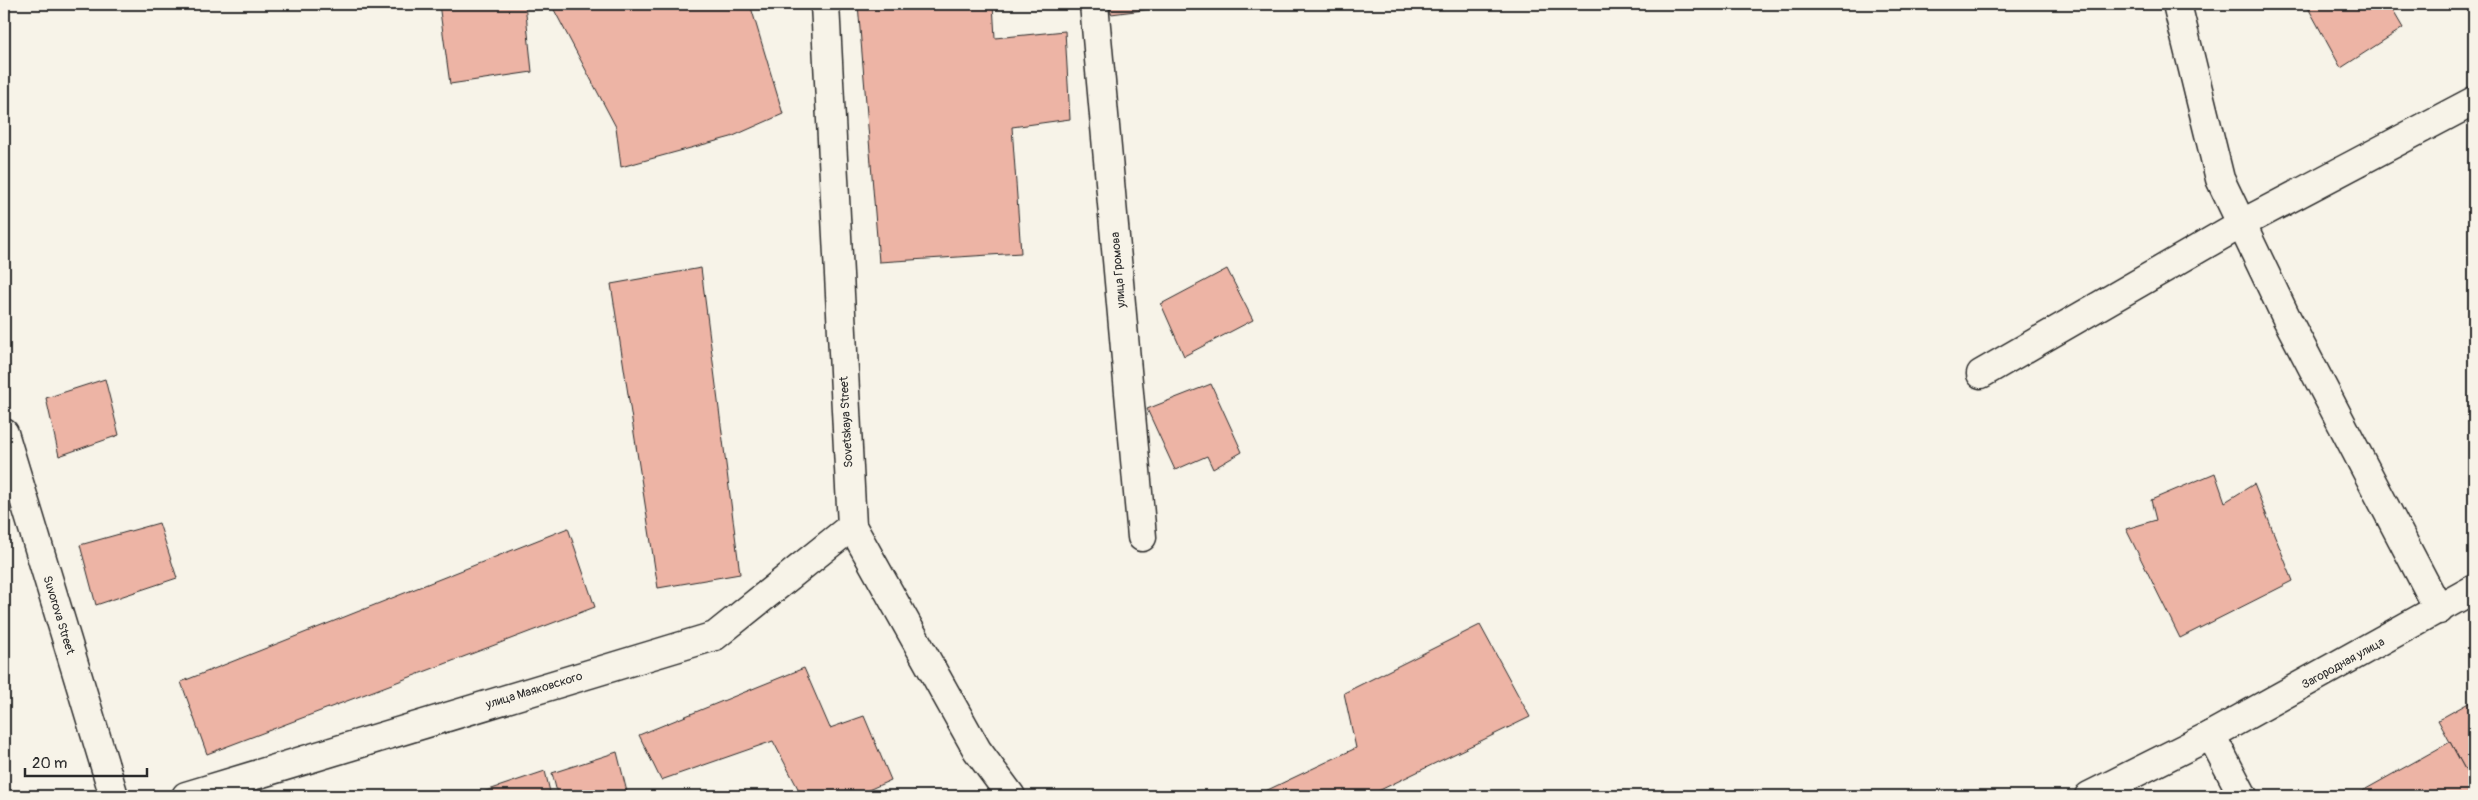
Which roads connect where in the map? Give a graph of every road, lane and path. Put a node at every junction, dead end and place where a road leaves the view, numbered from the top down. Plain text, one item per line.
1 (825, 4) edge
2 (1094, 4) edge
3 (2177, 4) edge
4 (2474, 102) edge
5 (2241, 224) junction
6 (1981, 374) dead end
7 (4, 433) edge
8 (852, 526) junction
9 (1142, 537) dead end
10 (2474, 589) edge
11 (2439, 610) junction
12 (2211, 735) junction
13 (114, 796) edge
14 (186, 796) edge
15 (1011, 796) edge
16 (2088, 796) edge
17 (2243, 796) edge

1 - 8 street, Sovetskaya Street
2 - 9 street, улица Громова
3 - 5 street
4 - 5 street
5 - 6 street
5 - 11 street
7 - 13 street, Suvorova Street
8 - 14 street, улица Маяковского
8 - 15 street, Sovetskaya Street
10 - 11 street, Загородная улица
11 - 12 street, Загородная улица
12 - 16 street, Загородная улица
12 - 17 street

